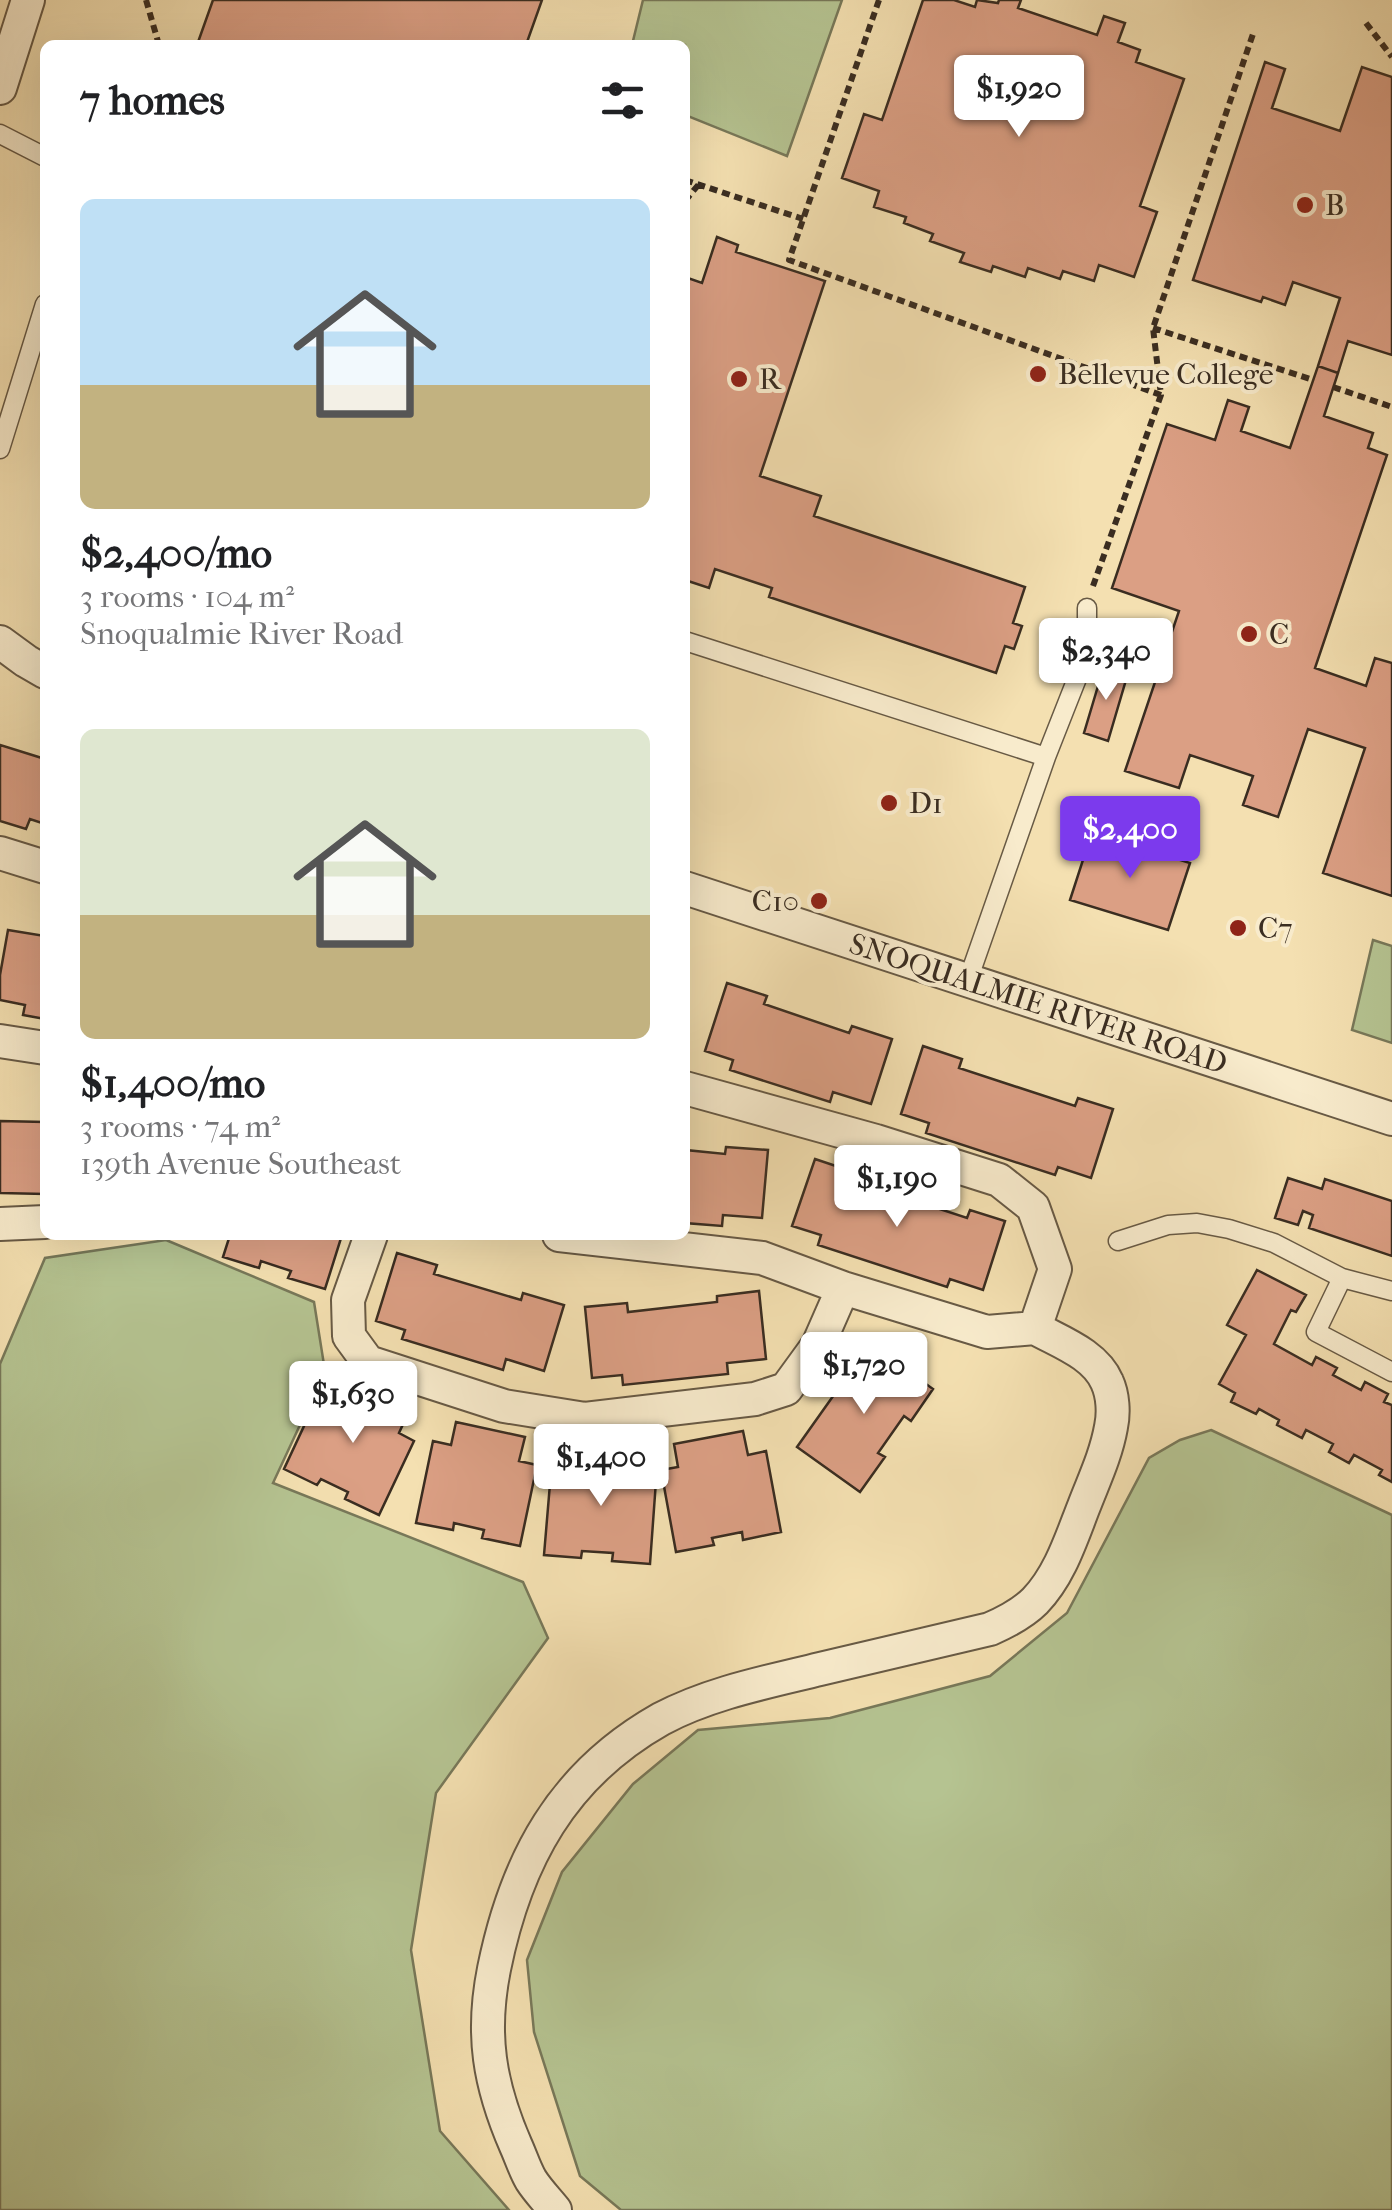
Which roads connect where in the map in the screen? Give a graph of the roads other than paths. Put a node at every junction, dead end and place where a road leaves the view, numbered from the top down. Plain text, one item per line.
1 (28, 0) edge
2 (0, 88) edge
3 (0, 134) edge
4 (40, 155) edge
5 (40, 320) edge
6 (0, 449) edge
7 (1087, 608) road end
8 (0, 642) edge
9 (690, 642) edge
10 (40, 669) edge
11 (1046, 757) junction
12 (0, 854) edge
13 (40, 866) edge
14 (690, 890) edge
15 (968, 980) junction
16 (0, 1042) edge
17 (40, 1047) edge
18 (690, 1089) edge
19 (1392, 1119) edge
20 (40, 1222) edge
21 (0, 1224) edge
22 (369, 1240) edge
23 (603, 1240) edge
24 (1118, 1241) dead end
25 (1342, 1278) junction
26 (843, 1288) junction
27 (1392, 1291) edge
28 (1035, 1328) junction
29 (1392, 1372) edge
30 (555, 2210) edge

1 - 2 street
3 - 4 lane
5 - 6 lane
7 - 11 lane
8 - 10 street
9 - 11 lane
11 - 15 lane
12 - 13 street
14 - 15 street, SNOQUALMIE RIVER ROAD
15 - 19 street, SNOQUALMIE RIVER ROAD
16 - 17 street
18 - 28 street
20 - 21 street
22 - 26 street
23 - 26 street
24 - 25 lane
25 - 27 lane
25 - 29 lane
26 - 28 street
28 - 30 street

